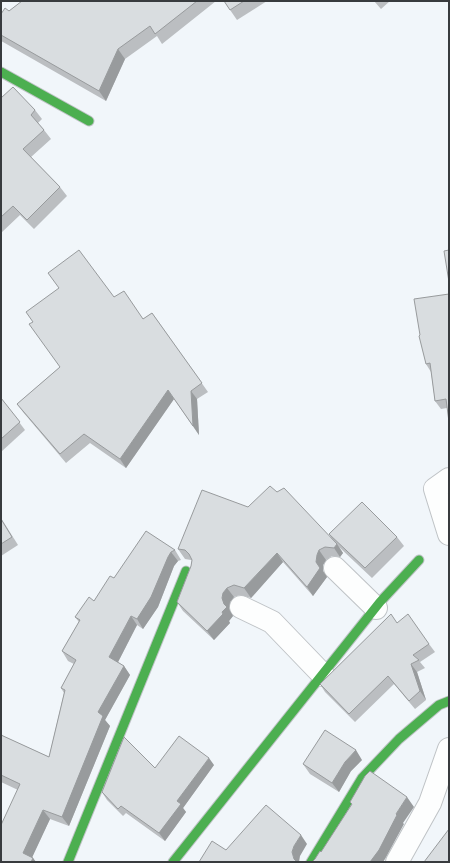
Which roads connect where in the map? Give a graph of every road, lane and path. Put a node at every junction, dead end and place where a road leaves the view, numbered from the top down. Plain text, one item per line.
1 (1, 72) edge
2 (89, 121) dead end
3 (449, 479) edge
4 (449, 534) edge
5 (419, 560) dead end
6 (335, 568) dead end
7 (186, 570) dead end
8 (241, 607) dead end
9 (376, 608) junction
10 (322, 675) junction
11 (449, 701) edge
12 (449, 749) edge
13 (68, 862) edge
14 (173, 862) edge
15 (311, 862) edge
16 (397, 862) edge

1 - 2 street
3 - 4 street
5 - 9 street
6 - 9 street
7 - 13 street
8 - 10 street
9 - 10 street
10 - 14 street
11 - 15 street
12 - 16 street

